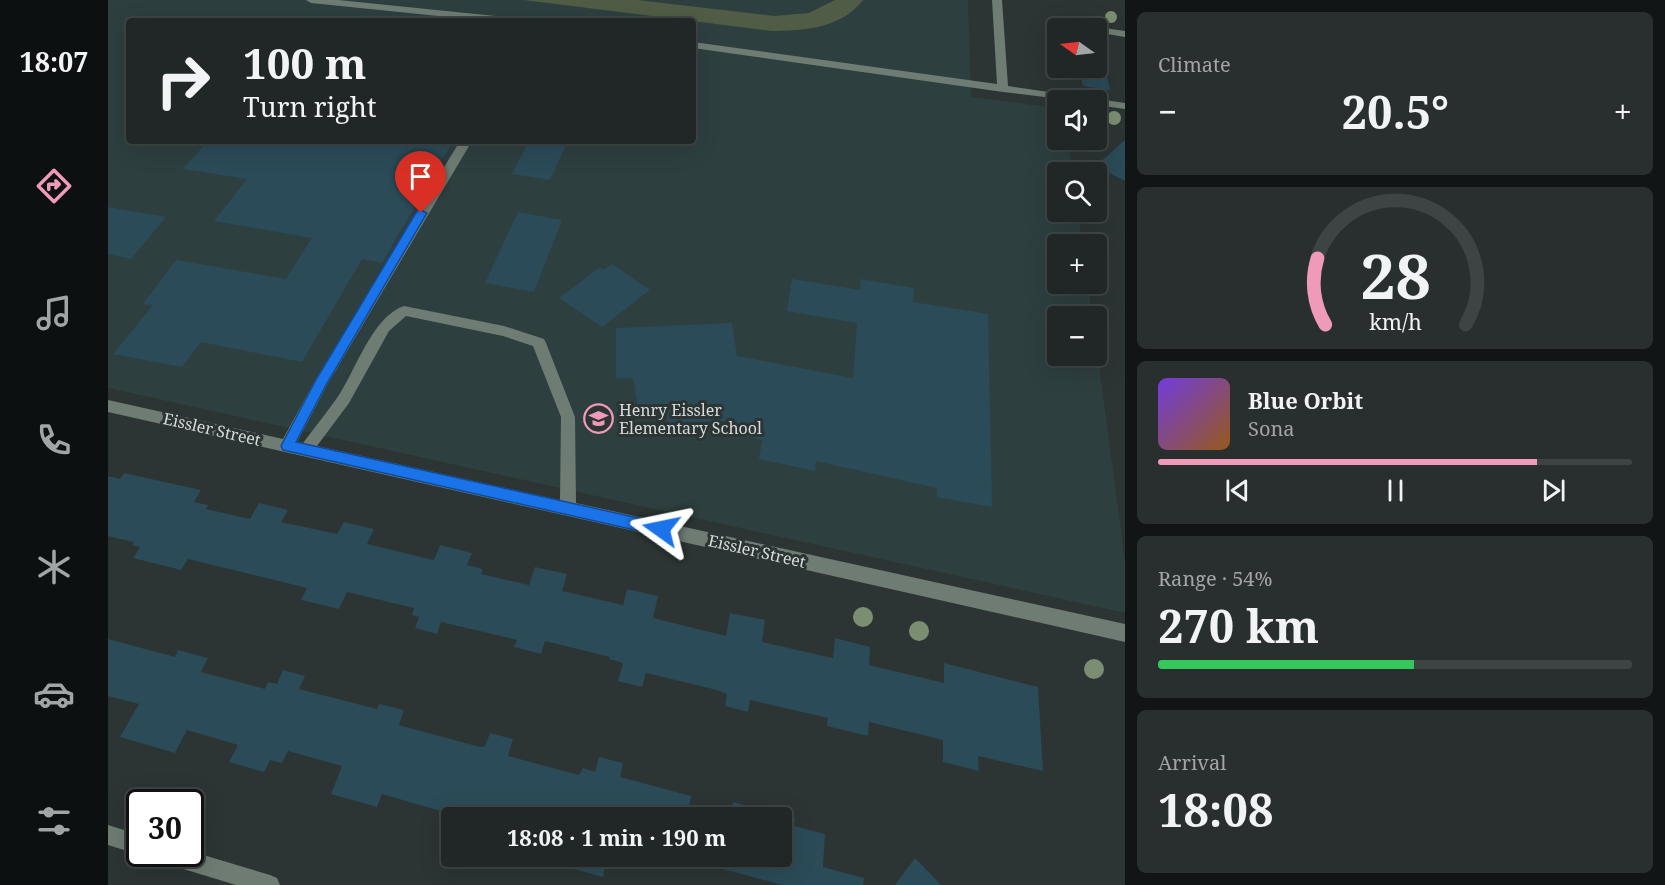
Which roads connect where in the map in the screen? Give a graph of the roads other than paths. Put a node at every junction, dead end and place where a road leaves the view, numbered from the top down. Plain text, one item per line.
1 (311, 0) edge
2 (995, 1) edge
3 (486, 18) edge
4 (1107, 31) edge
5 (1125, 33) edge
6 (696, 45) edge
7 (1003, 89) junction
8 (1047, 95) edge
9 (1107, 104) edge
10 (1125, 106) edge
11 (464, 144) edge
12 (108, 406) edge
13 (287, 446) junction
14 (306, 450) junction
15 (568, 509) junction
16 (1125, 633) edge
17 (108, 835) edge
18 (126, 841) edge
19 (204, 865) edge
20 (270, 885) edge

1 - 3 street
2 - 7 street
4 - 5 street
6 - 7 street
7 - 8 street
9 - 10 street
11 - 13 street
12 - 13 street, Eissler Street
13 - 14 street, Eissler Street
14 - 15 street, Eissler Street
14 - 15 street
15 - 16 street, Eissler Street
17 - 18 street
19 - 20 street

